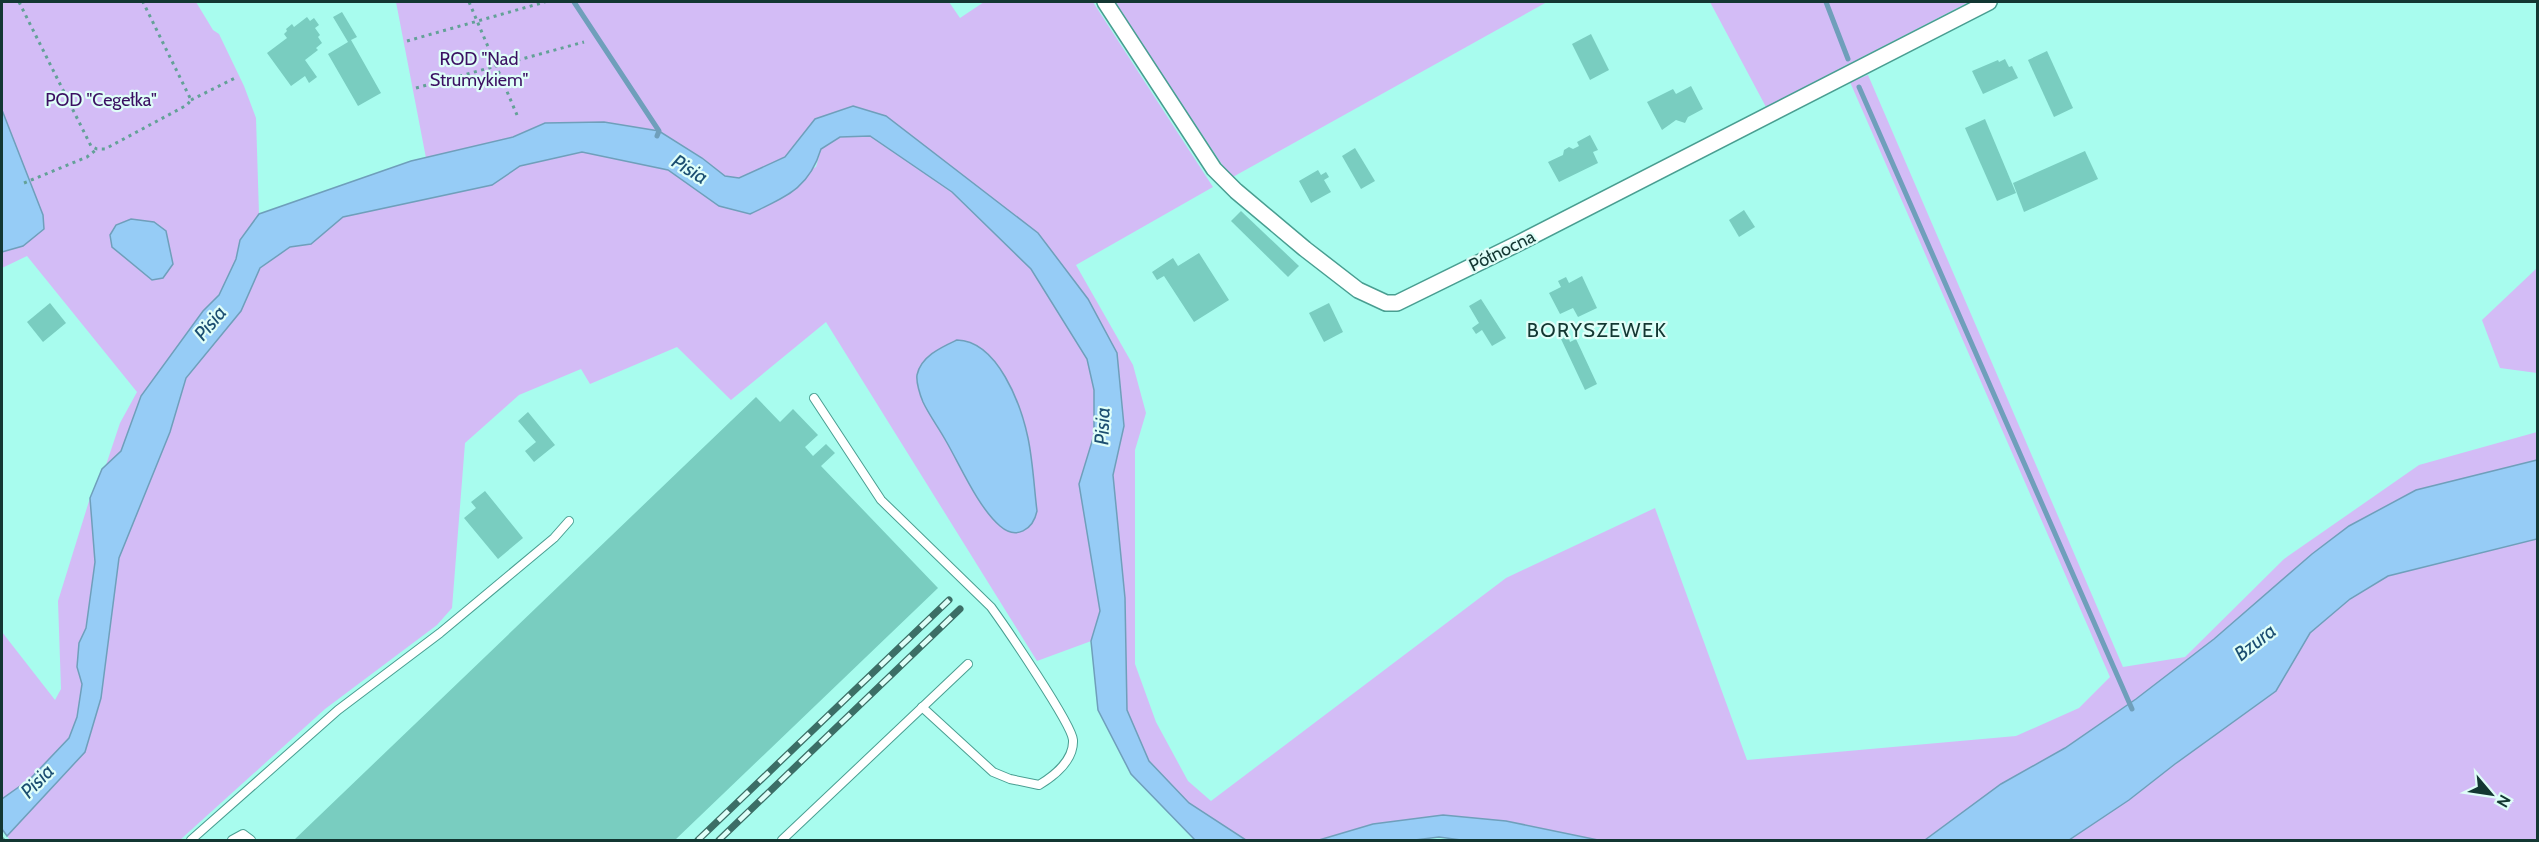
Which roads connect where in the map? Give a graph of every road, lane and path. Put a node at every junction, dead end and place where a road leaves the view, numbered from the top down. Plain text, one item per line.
1 (19, 2) edge
2 (143, 2) edge
3 (470, 2) edge
4 (545, 2) edge
5 (1105, 2) edge
6 (1989, 2) edge
7 (478, 22) junction
8 (407, 41) dead end
9 (584, 42) dead end
10 (496, 66) junction
11 (237, 77) dead end
12 (416, 88) dead end
13 (191, 100) junction
14 (517, 115) dead end
15 (97, 150) junction
16 (24, 183) dead end
17 (814, 398) dead end
18 (569, 521) dead end
19 (968, 664) dead end
20 (922, 707) junction
21 (191, 840) edge
22 (232, 840) edge
23 (251, 840) edge
24 (782, 840) edge

1 - 15 path
2 - 13 path
3 - 7 path
4 - 7 path
5 - 6 street, Północna
7 - 8 path
7 - 10 path
9 - 10 path
10 - 12 path
10 - 14 path
11 - 13 path
13 - 15 path
15 - 16 path
17 - 20 lane
18 - 21 lane
19 - 20 lane
20 - 24 lane
22 - 23 lane

